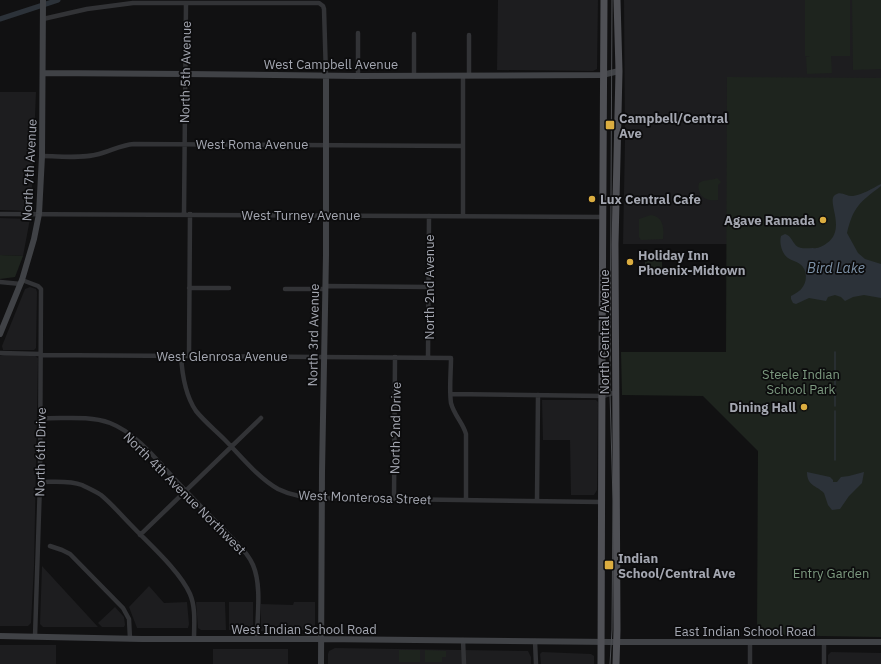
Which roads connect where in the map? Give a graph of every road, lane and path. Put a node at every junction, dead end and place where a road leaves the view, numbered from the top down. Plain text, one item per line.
1 (43, 0) edge
2 (604, 0) edge
3 (616, 0) edge
4 (186, 3) junction
5 (43, 19) junction
6 (358, 33) dead end
7 (414, 34) dead end
8 (469, 35) dead end
9 (619, 71) junction
10 (43, 73) junction
11 (185, 74) junction
12 (602, 75) junction
13 (326, 76) junction
14 (358, 76) junction
15 (414, 76) junction
16 (466, 76) junction
17 (184, 144) junction
18 (326, 145) junction
19 (463, 146) junction
20 (42, 156) junction
21 (0, 214) edge
22 (39, 214) junction
23 (184, 214) junction
24 (190, 214) junction
25 (326, 215) junction
26 (429, 216) junction
27 (463, 216) junction
28 (603, 217) junction
29 (0, 282) edge
30 (21, 282) junction
31 (325, 287) junction
32 (429, 287) junction
33 (189, 288) junction
34 (228, 288) dead end
35 (285, 289) dead end
36 (0, 334) edge
37 (0, 353) edge
38 (41, 354) junction
39 (181, 355) junction
40 (189, 355) junction
41 (324, 357) junction
42 (395, 358) junction
43 (428, 358) junction
44 (616, 392) junction
45 (451, 394) junction
46 (538, 395) junction
47 (602, 396) junction
48 (40, 418) junction
49 (261, 418) dead end
50 (231, 446) junction
51 (40, 482) junction
52 (185, 491) junction
53 (323, 498) junction
54 (394, 499) junction
55 (466, 500) junction
56 (537, 500) junction
57 (601, 502) junction
58 (140, 535) junction
59 (50, 546) dead end
60 (0, 636) edge
61 (35, 637) junction
62 (130, 639) junction
63 (194, 639) junction
64 (257, 639) junction
65 (321, 639) junction
66 (463, 640) junction
67 (535, 641) junction
68 (605, 642) junction
69 (617, 642) junction
70 (750, 642) junction
71 (824, 642) junction
72 (881, 642) edge
73 (321, 664) edge
74 (464, 664) edge
75 (536, 664) edge
76 (601, 664) edge
77 (616, 664) edge
78 (750, 664) edge
79 (824, 664) edge

1 - 5 main road, North 7th Avenue
2 - 12 main road, North Central Avenue
3 - 9 main road, North Central Avenue
4 - 5 street
4 - 11 street, North 5th Avenue
4 - 13 street, North 3rd Avenue
5 - 10 main road, North 7th Avenue
6 - 14 street
7 - 15 street
8 - 16 street
9 - 12 main road, West Campbell Avenue
9 - 44 main road, North Central Avenue
10 - 11 main road, West Campbell Avenue
10 - 20 main road, North 7th Avenue
11 - 13 main road, West Campbell Avenue
11 - 17 street, North 5th Avenue
12 - 16 main road, West Campbell Avenue
12 - 28 main road, North Central Avenue
13 - 14 main road, West Campbell Avenue
13 - 18 main road, North 3rd Avenue
14 - 15 main road, West Campbell Avenue
15 - 16 main road, West Campbell Avenue
16 - 19 street
17 - 18 street, West Roma Avenue
17 - 20 street, West Roma Avenue
17 - 23 street, North 5th Avenue
18 - 19 street, West Roma Avenue
18 - 25 main road, North 3rd Avenue
19 - 27 street
20 - 22 main road, North 7th Avenue
21 - 22 street, West Turney Avenue
22 - 23 street, West Turney Avenue
22 - 30 main road, North 7th Avenue
23 - 24 street, West Turney Avenue
24 - 25 street, West Turney Avenue
24 - 33 street
25 - 26 street, West Turney Avenue
25 - 31 main road, North 3rd Avenue
26 - 27 street, West Turney Avenue
26 - 32 street, North 2nd Avenue
27 - 28 street, West Turney Avenue
28 - 47 main road, North Central Avenue
29 - 30 street
30 - 36 main road, North 7th Avenue
30 - 38 street, North 6th Drive
31 - 32 street
31 - 35 street
31 - 41 main road, North 3rd Avenue
32 - 43 street, North 2nd Avenue
33 - 34 street
33 - 40 street
37 - 38 street, West Glenrosa Avenue
38 - 39 street, West Glenrosa Avenue
38 - 48 street, North 6th Drive
39 - 40 street, West Glenrosa Avenue
39 - 50 street, West Monterosa Street
40 - 41 street, West Glenrosa Avenue
41 - 42 street, West Glenrosa Avenue
41 - 53 main road, North 3rd Avenue
42 - 43 street, West Glenrosa Avenue
42 - 54 street, North 2nd Drive
43 - 45 street, West Glenrosa Avenue
44 - 47 street
44 - 69 main road, North Central Avenue
45 - 46 street
45 - 55 street
46 - 47 street
46 - 56 street
47 - 57 main road, North Central Avenue
48 - 51 street, North 6th Drive
48 - 52 street, North 4th Avenue Northwest
49 - 50 street
50 - 52 street
50 - 53 street, West Monterosa Street
51 - 58 street
51 - 61 street, North 6th Drive
52 - 58 street
52 - 64 street, North 4th Avenue Northwest
53 - 54 street, West Monterosa Street
53 - 65 main road, North 3rd Avenue
54 - 55 street, West Monterosa Street
55 - 56 street, West Monterosa Street
56 - 57 street, West Monterosa Street
57 - 68 main road, North Central Avenue
58 - 63 street
59 - 62 street
60 - 61 main road, West Indian School Road
61 - 62 main road, West Indian School Road
62 - 63 main road, West Indian School Road
63 - 64 main road, West Indian School Road
64 - 65 main road, West Indian School Road
65 - 66 main road, West Indian School Road
65 - 73 main road, North 3rd Avenue
66 - 67 main road, West Indian School Road
66 - 74 street
67 - 68 main road, West Indian School Road
67 - 75 street
68 - 69 main road, East Indian School Road
68 - 76 main road, North Central Avenue
69 - 70 main road, East Indian School Road
69 - 77 main road, North Central Avenue
70 - 71 main road, East Indian School Road
70 - 78 street
71 - 72 main road, East Indian School Road
71 - 79 street

